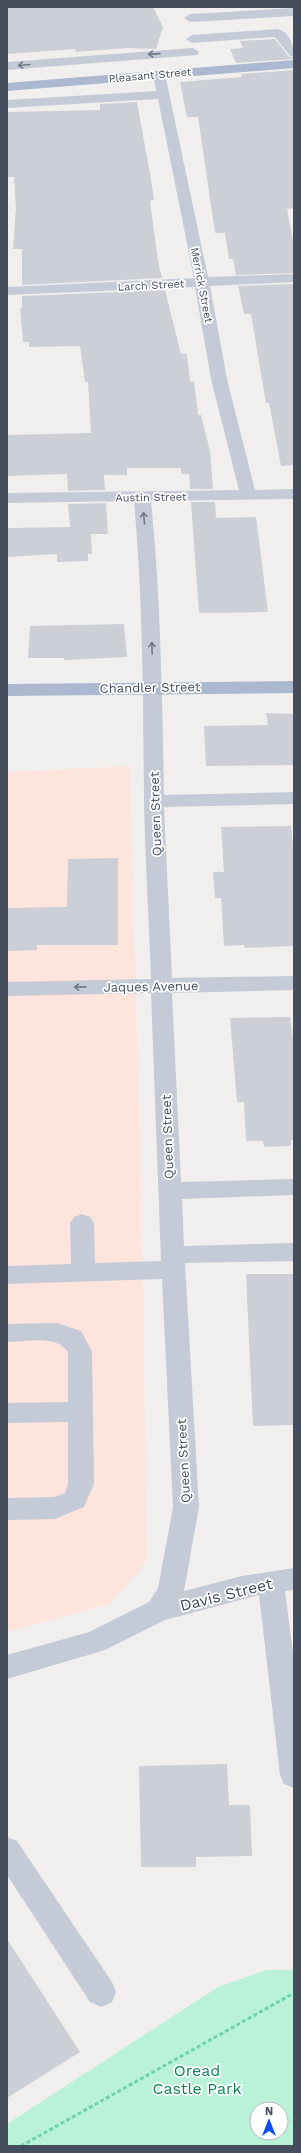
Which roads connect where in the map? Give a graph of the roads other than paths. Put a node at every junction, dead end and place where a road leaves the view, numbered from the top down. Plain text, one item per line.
1 (294, 12) edge
2 (191, 13) edge
3 (192, 45) junction
4 (292, 50) edge
5 (294, 64) edge
6 (7, 66) edge
7 (196, 71) junction
8 (159, 74) junction
9 (7, 87) edge
10 (163, 95) junction
11 (7, 104) edge
12 (294, 278) edge
13 (202, 283) junction
14 (7, 291) edge
15 (248, 494) junction
16 (294, 494) edge
17 (142, 497) junction
18 (7, 498) edge
19 (294, 686) edge
20 (153, 687) junction
21 (7, 690) edge
22 (294, 798) edge
23 (154, 801) junction
24 (294, 983) edge
25 (161, 986) junction
26 (7, 989) edge
27 (294, 1187) edge
28 (170, 1191) junction
29 (82, 1223) dead end
30 (294, 1252) edge
31 (172, 1263) junction
32 (83, 1274) junction
33 (7, 1275) edge
34 (7, 1333) edge
35 (80, 1412) junction
36 (7, 1413) edge
37 (7, 1509) edge
38 (282, 1580) edge
39 (158, 1610) junction
40 (7, 1666) edge
41 (294, 1775) edge
42 (7, 1850) edge
43 (101, 1992) dead end

1 - 2 street
2 - 3 street
3 - 4 street
3 -> 6 street
3 - 7 street
5 - 7 main road, Pleasant Street
7 - 8 main road, Pleasant Street
8 - 9 main road, Pleasant Street
8 - 10 street, Merrick Street
10 - 11 street
10 - 13 street, Merrick Street
12 - 13 street, Larch Street
13 - 14 street, Larch Street
13 - 15 street, Merrick Street
15 - 16 street, Austin Street
15 - 17 street, Austin Street
17 - 18 street, Austin Street
20 -> 17 street, Queen Street
19 - 20 main road, Chandler Street
20 - 21 main road, Chandler Street
20 - 23 street, Queen Street
22 - 23 street
23 - 25 street, Queen Street
24 - 25 street, Jaques Avenue
25 -> 26 street, Jaques Avenue
25 - 28 street, Queen Street
27 - 28 street
28 - 31 street, Queen Street
29 - 32 street
30 - 31 street
31 - 32 street
31 - 39 street, Queen Street
32 - 33 street
34 - 35 street
35 - 36 street
35 - 37 street
38 - 39 street, Davis Street
38 - 41 street
39 - 40 street, Queen Street
42 - 43 street

